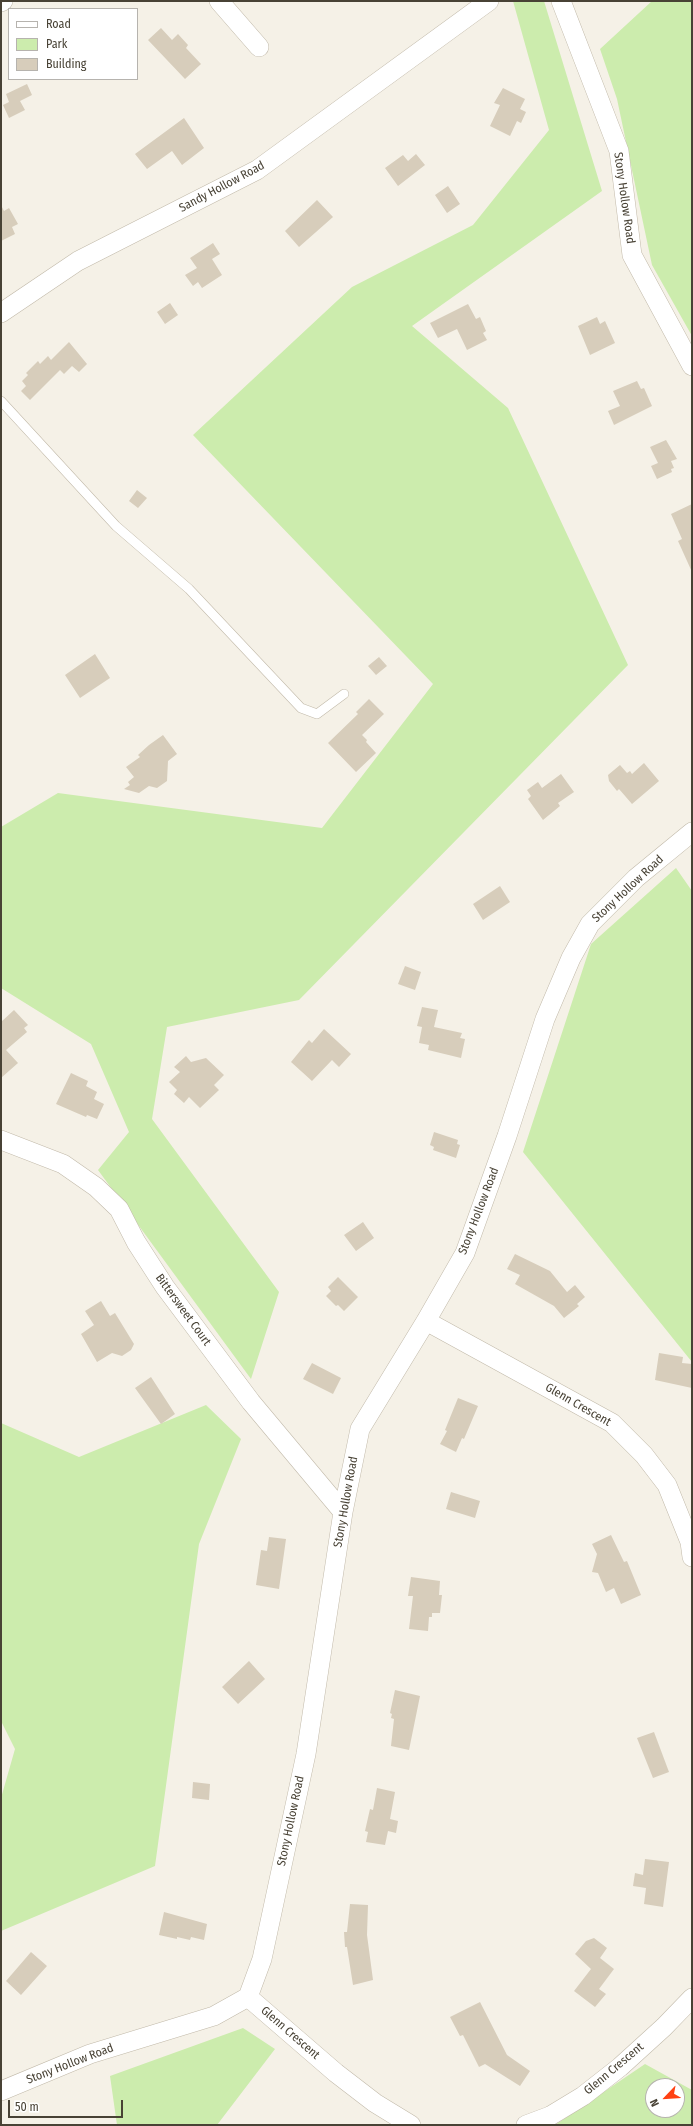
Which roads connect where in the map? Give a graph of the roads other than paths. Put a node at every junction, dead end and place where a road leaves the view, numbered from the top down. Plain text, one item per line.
1 (219, 1) edge
2 (489, 1) edge
3 (561, 1) edge
4 (259, 47) dead end
5 (1, 313) edge
6 (692, 366) edge
7 (1, 401) edge
8 (344, 694) dead end
9 (692, 832) edge
10 (1, 1140) edge
11 (426, 1321) junction
12 (343, 1512) junction
13 (692, 1557) edge
14 (248, 1997) junction
15 (692, 1998) edge
16 (1, 2091) edge
17 (411, 2125) edge
18 (526, 2125) edge

1 - 4 street
2 - 5 street, Sandy Hollow Road
3 - 6 street, Stony Hollow Road
7 - 8 lane
9 - 11 street, Stony Hollow Road
10 - 12 street, Bittersweet Court
11 - 12 street, Stony Hollow Road
11 - 13 street, Glenn Crescent
12 - 14 street, Stony Hollow Road
14 - 16 street, Stony Hollow Road
14 - 17 street, Glenn Crescent
15 - 18 street, Glenn Crescent

